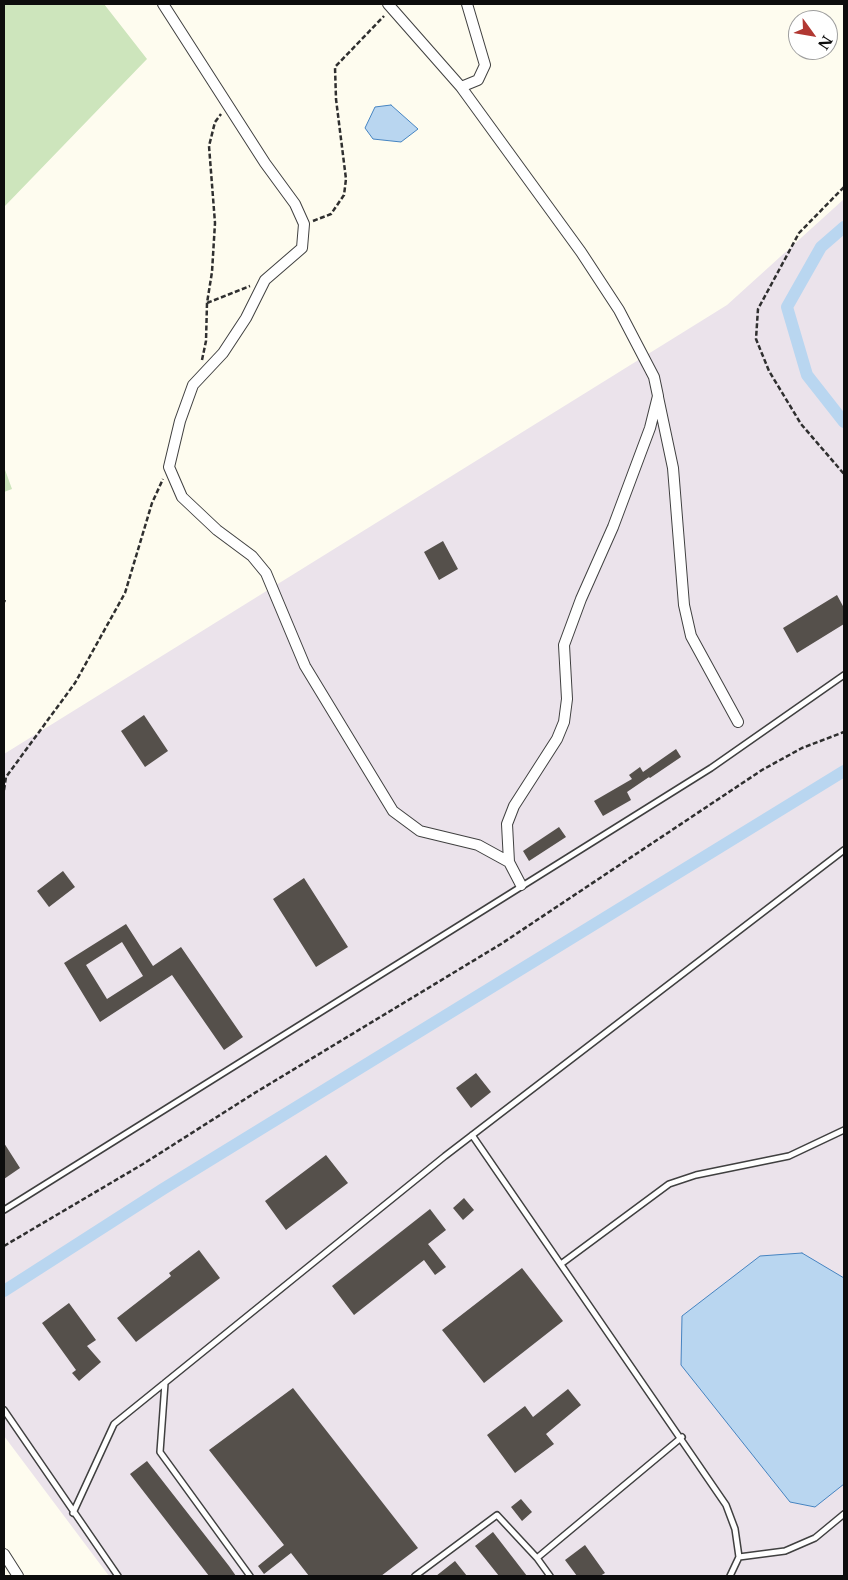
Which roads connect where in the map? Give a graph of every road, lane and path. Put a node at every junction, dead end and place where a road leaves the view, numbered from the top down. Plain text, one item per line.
1 (163, 4) edge
2 (467, 4) edge
3 (390, 6) edge
4 (461, 87) junction
5 (229, 106) junction
6 (844, 187) edge
7 (304, 224) junction
8 (265, 280) junction
9 (207, 304) junction
10 (202, 360) dead end
11 (658, 396) junction
12 (169, 467) junction
13 (844, 474) edge
14 (844, 675) edge
15 (738, 722) dead end
16 (844, 732) edge
17 (4, 790) edge
18 (844, 850) edge
19 (508, 862) junction
20 (521, 885) junction
21 (844, 1130) edge
22 (472, 1135) junction
23 (4, 1210) edge
24 (4, 1246) edge
25 (560, 1264) junction
26 (165, 1383) junction
27 (4, 1410) edge
28 (682, 1437) junction
29 (73, 1513) junction
30 (844, 1514) edge
31 (4, 1554) edge
32 (739, 1557) junction
33 (537, 1558) junction
34 (18, 1576) edge
35 (118, 1576) edge
36 (250, 1576) edge
37 (415, 1576) edge
38 (550, 1576) edge
39 (730, 1576) edge

1 - 5 street
2 - 4 street
3 - 4 street
3 - 7 path
4 - 11 street
5 - 7 street
5 - 9 path
6 - 13 path
7 - 8 street
8 - 9 path
8 - 12 street
9 - 10 path
11 - 15 street
11 - 19 street
12 - 17 path
12 - 19 street
14 - 20 lane
16 - 24 path
18 - 22 lane
19 - 20 street
20 - 23 lane
21 - 25 lane
22 - 25 lane
22 - 26 lane
25 - 28 lane
26 - 29 lane
26 - 36 lane
27 - 29 lane
28 - 32 lane
28 - 33 lane
29 - 35 lane
30 - 32 lane
31 - 34 street
32 - 39 lane
33 - 37 lane
33 - 38 lane

